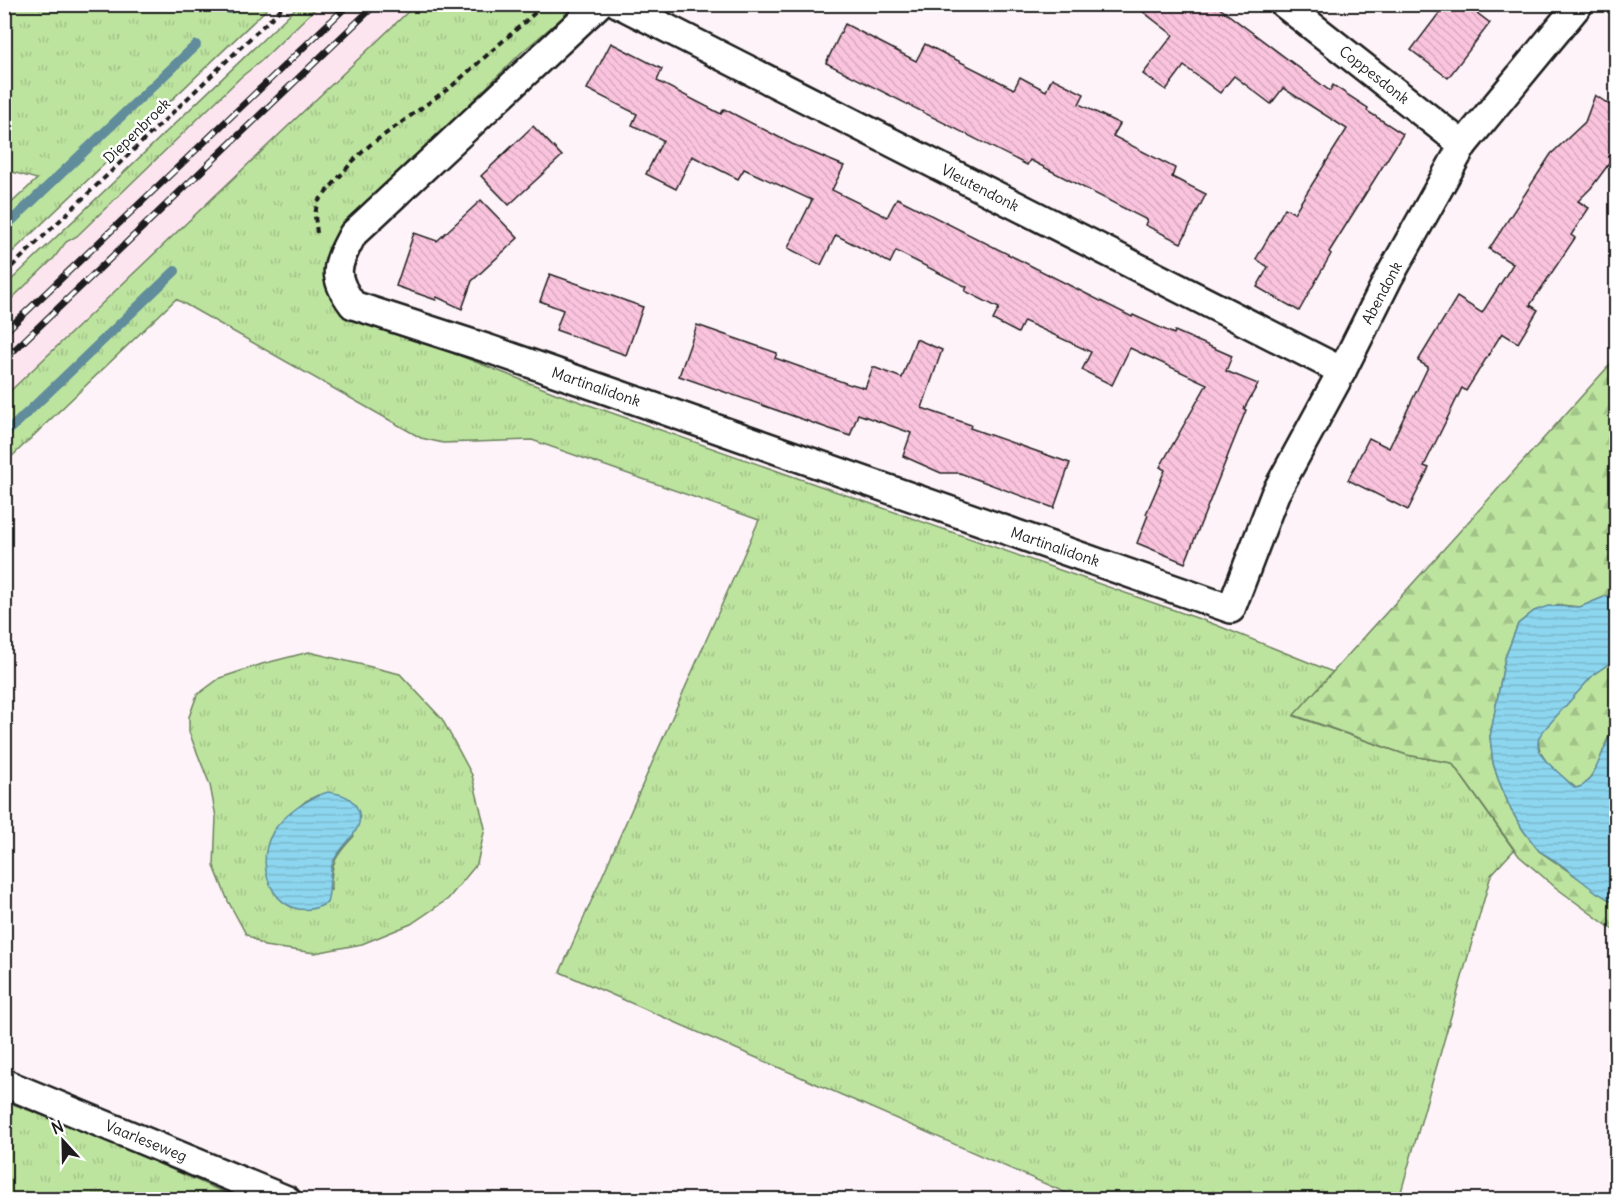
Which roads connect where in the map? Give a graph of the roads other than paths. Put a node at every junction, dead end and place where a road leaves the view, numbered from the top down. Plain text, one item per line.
1 (599, 4) edge
2 (619, 4) edge
3 (1284, 4) edge
4 (1579, 4) edge
5 (1463, 145) junction
6 (1342, 370) junction
7 (1231, 609) joint
8 (4, 1083) edge
9 (287, 1200) edge

1 - 7 street, Martinalidonk
2 - 6 street, Vleutendonk
3 - 5 street, Coppesdonk
4 - 5 street, Abendonk
5 - 6 street, Abendonk
6 - 7 street, Abendonk
8 - 9 street, Vaarleseweg

